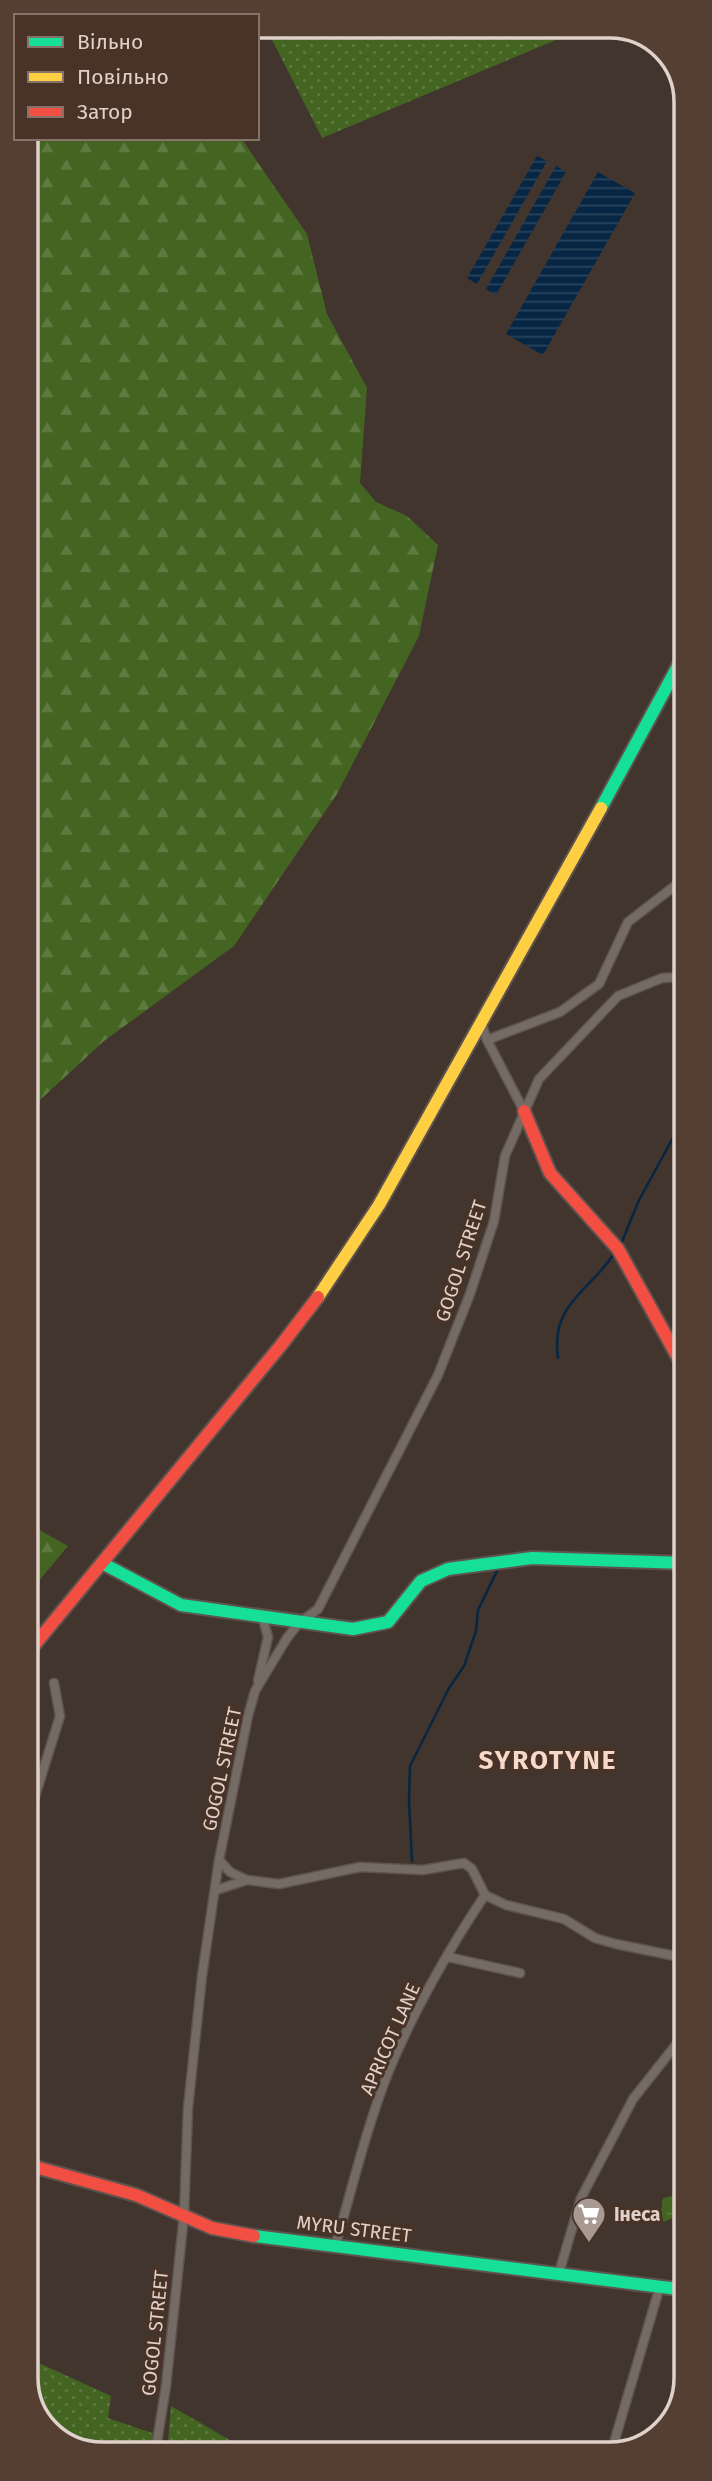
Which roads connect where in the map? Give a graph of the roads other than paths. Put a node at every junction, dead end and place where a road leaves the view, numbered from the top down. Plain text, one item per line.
1 (674, 673) edge
2 (674, 886) edge
3 (674, 977) edge
4 (481, 1022) junction
5 (487, 1041) junction
6 (524, 1111) junction
7 (674, 1350) edge
8 (102, 1563) junction
9 (674, 1563) edge
10 (262, 1616) junction
11 (299, 1623) junction
12 (38, 1641) edge
13 (54, 1683) dead end
14 (255, 1691) junction
15 (38, 1787) edge
16 (219, 1860) junction
17 (247, 1880) junction
18 (216, 1890) junction
19 (485, 1895) junction
20 (674, 1956) edge
21 (448, 1957) junction
22 (520, 1973) dead end
23 (674, 2045) edge
24 (38, 2168) edge
25 (184, 2215) junction
26 (335, 2247) junction
27 (559, 2273) junction
28 (660, 2286) junction
29 (674, 2288) edge
30 (158, 2442) edge
31 (614, 2442) edge

1 - 4 street
2 - 5 street
3 - 6 street, GOGOL STREET
4 - 5 street
4 - 8 street
5 - 6 street
6 - 7 street
6 - 11 street, GOGOL STREET
8 - 10 street
8 - 12 street
9 - 11 street
10 - 11 street
10 - 14 street
11 - 14 street, GOGOL STREET
13 - 15 street
14 - 16 street, GOGOL STREET
16 - 17 street
16 - 18 street, GOGOL STREET
17 - 18 street
17 - 19 street
18 - 25 street, GOGOL STREET
19 - 20 street
19 - 21 street, APRICOT LANE
21 - 22 street
21 - 26 street, APRICOT LANE
23 - 27 street
24 - 25 street, MYRU STREET
25 - 26 street, MYRU STREET
25 - 30 street, GOGOL STREET
26 - 27 street, MYRU STREET
27 - 28 street, MYRU STREET
28 - 29 street, MYRU STREET
28 - 31 street

